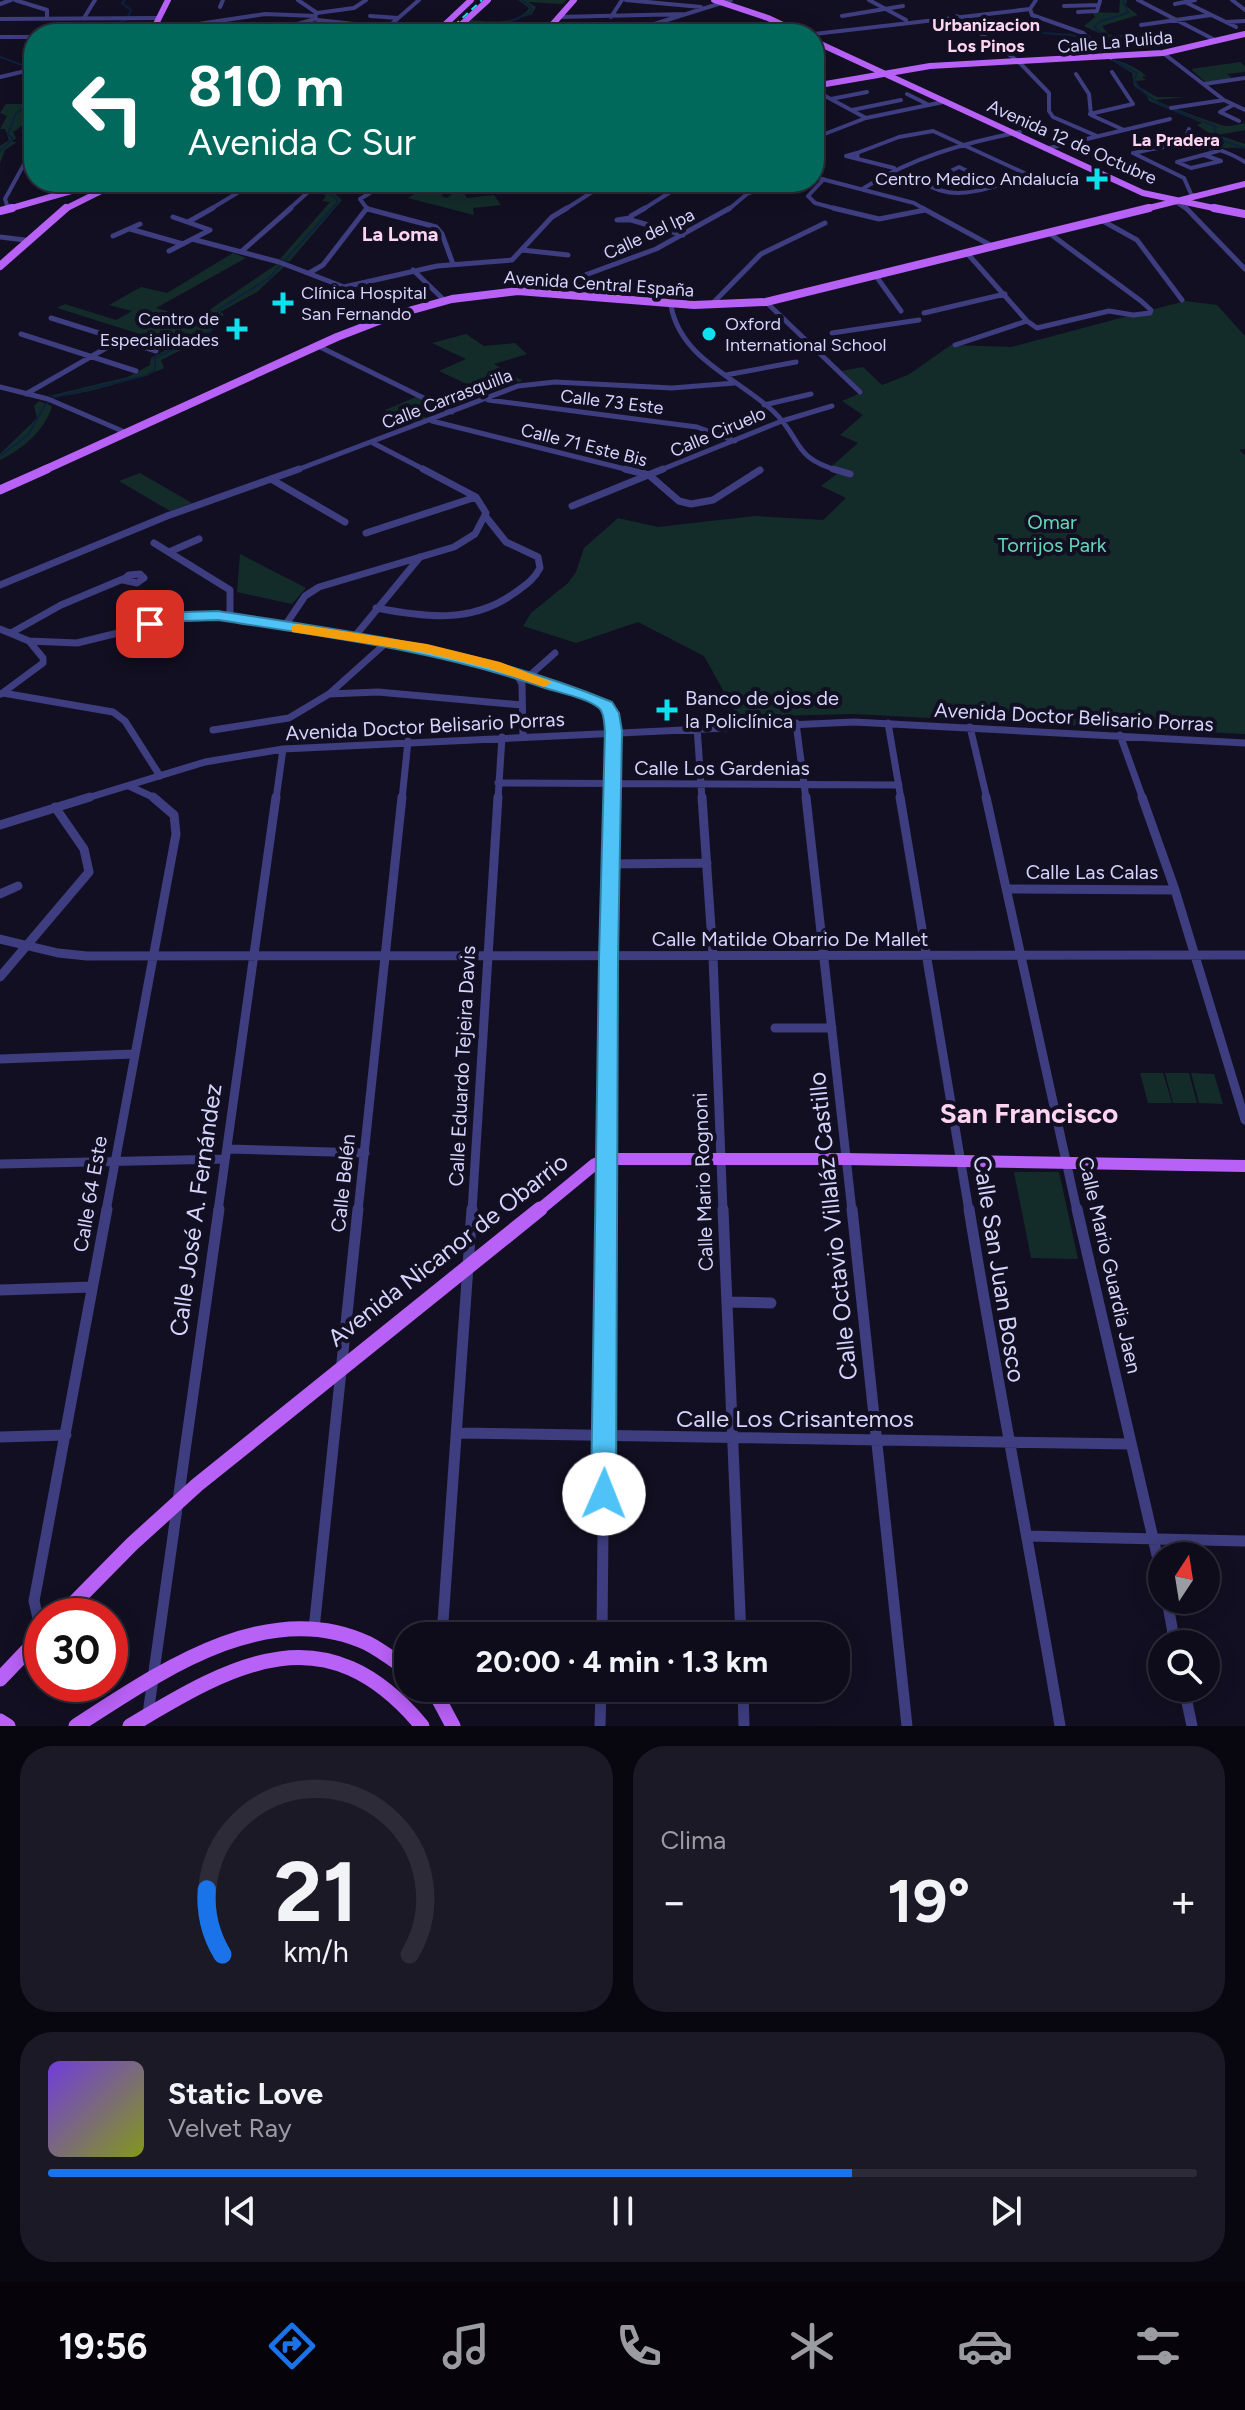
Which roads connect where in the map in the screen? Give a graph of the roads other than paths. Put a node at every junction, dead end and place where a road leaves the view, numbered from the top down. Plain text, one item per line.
1 (13, 0) edge
2 (95, 0) edge
3 (168, 0) edge
4 (223, 0) edge
5 (298, 0) edge
6 (366, 0) edge
7 (419, 0) edge
8 (471, 0) edge
9 (488, 0) edge
10 (574, 0) edge
11 (624, 0) edge
12 (714, 0) edge
13 (869, 0) edge
14 (1036, 0) edge
15 (1138, 0) edge
16 (1195, 0) edge
17 (1232, 0) edge
18 (727, 1) edge
19 (1100, 2) edge
20 (1185, 2) junction
21 (0, 4) edge
22 (1175, 4) dead end
23 (903, 6) dead end
24 (1064, 6) dead end
25 (220, 7) dead end
26 (706, 8) junction
27 (886, 9) junction
28 (1030, 9) junction
29 (1245, 10) edge
30 (1078, 12) dead end
31 (686, 14) junction
32 (1211, 15) junction
33 (316, 16) junction
34 (370, 16) dead end
35 (842, 16) dead end
36 (956, 16) junction
37 (558, 17) junction
38 (611, 17) junction
39 (47, 18) junction
40 (84, 18) junction
41 (159, 18) junction
42 (398, 18) junction
43 (0, 19) edge
44 (1176, 20) junction
45 (907, 21) junction
46 (1245, 21) edge
47 (1225, 22) junction
48 (337, 23) joint
49 (156, 24) edge
50 (205, 24) edge
51 (292, 24) edge
52 (347, 24) edge
53 (391, 24) edge
54 (446, 24) edge
55 (462, 24) edge
56 (552, 24) edge
57 (654, 24) edge
58 (786, 24) edge
59 (1141, 25) dead end
60 (1236, 27) dead end
61 (824, 34) edge
62 (1245, 34) edge
63 (0, 37) edge
64 (24, 37) edge
65 (1215, 40) junction
66 (824, 42) edge
67 (1163, 53) junction
68 (1111, 58) junction
69 (1019, 62) junction
70 (24, 71) edge
71 (1112, 72) dead end
72 (885, 73) junction
73 (1076, 74) dead end
74 (0, 77) edge
75 (1245, 78) edge
76 (1204, 84) junction
77 (824, 86) edge
78 (867, 92) dead end
79 (824, 94) edge
80 (907, 94) dead end
81 (831, 99) junction
82 (901, 100) dead end
83 (1224, 100) junction
84 (943, 102) junction
85 (929, 105) junction
86 (1233, 105) junction
87 (1171, 108) dead end
88 (851, 110) junction
89 (1245, 110) edge
90 (1090, 114) junction
91 (866, 118) junction
92 (1170, 119) dead end
93 (1239, 121) dead end
94 (992, 122) junction
95 (1189, 129) dead end
96 (1125, 130) junction
97 (1016, 133) junction
98 (824, 134) edge
99 (1097, 136) junction
100 (1184, 141) junction
101 (966, 144) junction
102 (1048, 149) junction
103 (1221, 151) junction
104 (1204, 155) junction
105 (1245, 162) edge
106 (24, 164) edge
107 (894, 168) junction
108 (1055, 174) dead end
109 (1029, 175) junction
110 (824, 179) edge
111 (995, 184) junction
112 (1245, 184) edge
113 (864, 188) junction
114 (57, 192) edge
115 (62, 192) edge
116 (74, 192) edge
117 (94, 192) edge
118 (239, 192) edge
119 (372, 192) edge
120 (592, 192) edge
121 (666, 192) edge
122 (744, 192) edge
123 (812, 192) edge
124 (307, 193) dead end
125 (750, 193) joint
126 (1143, 193) junction
127 (1155, 195) junction
128 (1198, 196) junction
129 (50, 197) junction
130 (68, 202) junction
131 (1176, 202) junction
132 (1203, 206) junction
133 (1153, 207) junction
134 (2, 208) edge
135 (368, 209) junction
136 (926, 210) junction
137 (1140, 211) junction
138 (1190, 211) junction
139 (1245, 214) edge
140 (173, 217) dead end
141 (1101, 220) junction
142 (188, 222) junction
143 (825, 223) dead end
144 (140, 224) dead end
145 (130, 229) junction
146 (1049, 233) junction
147 (683, 235) junction
148 (113, 236) dead end
149 (0, 237) edge
150 (192, 239) junction
151 (25, 240) junction
152 (183, 244) junction
153 (994, 247) junction
154 (522, 250) junction
155 (169, 251) dead end
156 (242, 251) junction
157 (967, 253) junction
158 (568, 255) dead end
159 (453, 264) junction
160 (0, 266) edge
161 (1245, 269) edge
162 (413, 270) junction
163 (309, 273) junction
164 (876, 276) junction
165 (564, 284) junction
166 (435, 292) junction
167 (539, 292) junction
168 (562, 294) junction
169 (1005, 294) junction
170 (464, 296) junction
171 (444, 300) junction
172 (1182, 300) dead end
173 (766, 302) junction
174 (427, 303) junction
175 (671, 306) junction
176 (709, 307) junction
177 (901, 311) dead end
178 (924, 313) dead end
179 (51, 318) dead end
180 (919, 320) dead end
181 (1027, 321) junction
182 (832, 333) dead end
183 (21, 334) dead end
184 (120, 340) junction
185 (955, 345) dead end
186 (318, 346) junction
187 (156, 351) dead end
188 (90, 356) junction
189 (796, 362) dead end
190 (136, 371) dead end
191 (726, 375) junction
192 (735, 383) junction
193 (0, 387) edge
194 (860, 392) dead end
195 (26, 394) junction
196 (811, 394) dead end
197 (484, 399) junction
198 (764, 405) junction
199 (832, 406) dead end
200 (452, 412) junction
201 (431, 420) junction
202 (782, 421) junction
203 (113, 427) junction
204 (127, 433) junction
205 (109, 440) junction
206 (735, 441) junction
207 (373, 443) junction
208 (760, 470) dead end
209 (850, 474) dead end
210 (649, 475) junction
211 (271, 479) junction
212 (0, 490) edge
213 (476, 497) junction
214 (572, 506) dead end
215 (486, 517) junction
216 (345, 522) dead end
217 (366, 533) dead end
218 (199, 539) dead end
219 (154, 543) dead end
220 (169, 552) junction
221 (421, 557) junction
222 (123, 579) dead end
223 (0, 585) edge
224 (376, 608) junction
225 (230, 617) junction
226 (284, 627) junction
227 (0, 629) edge
228 (11, 633) junction
229 (355, 636) junction
230 (29, 641) junction
231 (48, 642) junction
232 (387, 642) junction
233 (36, 651) junction
234 (555, 653) dead end
235 (525, 680) junction
236 (2, 694) edge
237 (329, 694) junction
238 (522, 705) junction
239 (796, 723) junction
240 (888, 723) junction
241 (697, 727) junction
242 (970, 727) junction
243 (213, 730) dead end
244 (614, 731) junction
245 (1120, 735) junction
246 (502, 737) junction
247 (523, 737) junction
248 (408, 741) junction
249 (1245, 743) edge
250 (283, 749) junction
251 (160, 776) junction
252 (498, 783) junction
253 (701, 783) junction
254 (612, 784) junction
255 (804, 784) junction
256 (899, 785) junction
257 (128, 786) junction
258 (55, 807) junction
259 (0, 825) edge
260 (707, 863) junction
261 (611, 864) junction
262 (18, 886) dead end
263 (1009, 889) junction
264 (1175, 890) junction
265 (0, 894) edge
266 (0, 939) edge
267 (28, 946) junction
268 (385, 954) junction
269 (486, 954) junction
270 (154, 955) junction
271 (254, 955) junction
272 (1195, 955) junction
273 (1245, 955) edge
274 (928, 956) junction
275 (1023, 956) junction
276 (713, 957) junction
277 (608, 958) junction
278 (825, 958) junction
279 (0, 977) edge
280 (775, 1028) dead end
281 (832, 1028) junction
282 (134, 1054) junction
283 (0, 1059) edge
284 (1245, 1120) edge
285 (365, 1153) junction
286 (226, 1154) junction
287 (722, 1158) junction
288 (608, 1159) junction
289 (846, 1159) junction
290 (113, 1162) junction
291 (961, 1162) junction
292 (1066, 1163) junction
293 (0, 1164) edge
294 (1245, 1166) edge
295 (469, 1267) junction
296 (92, 1287) junction
297 (0, 1290) edge
298 (728, 1302) junction
299 (771, 1303) dead end
300 (343, 1364) junction
301 (460, 1433) junction
302 (66, 1435) junction
303 (0, 1437) edge
304 (605, 1437) junction
305 (733, 1438) junction
306 (877, 1439) junction
307 (1007, 1440) junction
308 (1130, 1444) junction
309 (176, 1504) junction
310 (1028, 1536) junction
311 (1154, 1538) junction
312 (1245, 1541) edge
313 (1155, 1542) edge
314 (35, 1598) edge
315 (79, 1598) edge
316 (443, 1622) edge
317 (602, 1622) edge
318 (740, 1622) edge
319 (314, 1629) junction
320 (24, 1654) edge
321 (394, 1658) edge
322 (155, 1678) junction
323 (0, 1679) edge
324 (440, 1702) edge
325 (601, 1702) edge
326 (743, 1702) edge
327 (1187, 1702) edge
328 (148, 1715) junction
329 (0, 1721) edge
330 (8, 1726) edge
331 (76, 1726) edge
332 (130, 1726) edge
333 (422, 1726) edge
334 (453, 1726) edge
335 (600, 1726) edge
336 (744, 1726) edge
337 (907, 1726) edge
338 (1060, 1726) edge
339 (1192, 1726) edge

1 - 21 street
1 - 39 street
2 - 40 street
3 - 41 main road
4 - 25 street
5 - 33 street
6 - 33 street
7 - 42 street
8 - 54 main road
9 - 55 main road
10 - 37 main road
11 - 26 street
11 - 38 street
12 - 18 main road, Avenida 12 de Octubre
13 - 27 street
14 - 28 street
15 - 44 street
16 - 20 street
17 - 29 street
18 - 26 street
18 - 58 main road, Avenida 12 de Octubre
19 - 24 street
19 - 30 street
20 - 22 street
20 - 32 street
23 - 27 street
26 - 31 street
27 - 35 street
27 - 45 street
28 - 36 street
28 - 68 street
31 - 38 street
31 - 57 street
32 - 44 street
32 - 47 street
33 - 48 street
33 - 50 street
33 - 51 street
34 - 42 street
36 - 45 street
36 - 69 street
37 - 38 street
37 - 56 main road
39 - 40 street
39 - 43 street
40 - 41 street
41 - 49 main road
42 - 53 street
44 - 59 street
44 - 65 street
45 - 61 street
46 - 47 street
47 - 60 street
48 - 52 street
62 - 65 main road, Calle La Pulida
63 - 64 street
65 - 67 main road, Calle La Pulida
66 - 72 main road, Avenida 12 de Octubre
67 - 68 main road, Calle La Pulida
67 - 76 street
68 - 69 main road, Calle La Pulida
69 - 72 main road, Calle La Pulida
69 - 99 street
70 - 74 street
71 - 90 street
72 - 77 main road, Calle La Pulida
72 - 84 main road, Avenida 12 de Octubre
72 - 94 main road, Avenida 12 de Octubre
73 - 90 street
75 - 76 street
76 - 83 street
78 - 81 street
79 - 81 street
80 - 85 street
81 - 88 street
82 - 88 street
83 - 86 street
83 - 87 street
84 - 85 street
84 - 94 main road, Avenida 12 de Octubre
85 - 91 street
86 - 89 street
86 - 93 street
88 - 91 street
90 - 96 street
91 - 98 street
92 - 96 street
94 - 97 main road, Avenida 12 de Octubre
95 - 100 street
96 - 99 street
97 - 101 street
97 - 102 main road, Avenida 12 de Octubre
99 - 102 street
100 - 103 street
100 - 128 street
101 - 107 street
101 - 107 street
101 - 109 street
102 - 126 main road, Avenida 12 de Octubre
102 - 127 main road, Avenida 12 de Octubre
103 - 104 street
103 - 105 street
104 - 104 street
106 - 134 street
107 - 113 street
108 - 109 street
109 - 111 street
110 - 113 street
111 - 111 street
112 - 128 main road
113 - 136 street
114 - 134 main road
115 - 129 main road
116 - 130 main road
117 - 130 main road
118 - 142 street
119 - 135 street
120 - 154 street
121 - 147 street
122 - 125 street
123 - 136 street
124 - 156 street
125 - 147 street, Calle del Ipa
126 - 127 main road, Avenida 12 de Octubre
126 - 137 main road
127 - 128 main road
127 - 131 main road, Avenida 12 de Octubre
127 - 133 main road
128 - 131 main road
128 - 132 main road
129 - 130 main road
129 - 134 main road
130 - 151 main road
131 - 132 main road
131 - 133 main road, Avenida Central España
131 - 138 street
132 - 138 main road
132 - 139 main road
133 - 137 main road, Avenida Central España
133 - 138 main road
135 - 159 street
135 - 163 street
136 - 153 street
137 - 141 main road, Avenida Central España
138 - 161 street
140 - 142 street
141 - 146 main road, Avenida Central España
141 - 172 street
142 - 150 street
143 - 176 street
144 - 145 street
145 - 148 street
145 - 152 street
146 - 153 main road, Avenida Central España
146 - 181 street
147 - 165 street, Calle del Ipa
149 - 151 street
150 - 152 street
150 - 156 street
151 - 160 main road
152 - 155 street
153 - 157 main road, Avenida Central España
154 - 158 street
154 - 159 street
156 - 163 street
157 - 164 main road, Avenida Central España
157 - 169 street
159 - 162 street
162 - 163 street
162 - 166 street
164 - 173 main road, Avenida Central España
164 - 177 street
165 - 167 street, Calle del Ipa
165 - 168 main road
166 - 170 main road
166 - 171 street
166 - 174 main road
167 - 168 main road, Avenida Central España
167 - 170 main road, Avenida Central España
168 - 175 main road, Avenida Central España
169 - 178 street
169 - 181 street
170 - 171 main road, Avenida Central España
171 - 174 main road, Avenida Central España
173 - 176 main road, Avenida Central España
173 - 194 street
174 - 186 main road, Avenida Central España
175 - 176 main road, Avenida Central España
175 - 191 street
179 - 184 street
180 - 182 street
181 - 185 street
183 - 188 street
184 - 187 street
184 - 188 street
186 - 200 street
186 - 204 main road, Avenida Central España
188 - 190 street
188 - 195 street
189 - 191 street
191 - 192 street
192 - 197 street, Calle Carrasquilla
192 - 198 street
193 - 195 street
195 - 203 street
196 - 198 street
197 - 200 street, Calle Carrasquilla
197 - 206 street, Calle 73 Este
198 - 202 street
199 - 202 street, Calle Ciruelo
200 - 201 street, Calle Carrasquilla
201 - 207 street, Calle Carrasquilla
201 - 210 street, Calle 71 Este Bis
202 - 206 street, Calle Ciruelo
202 - 209 street
203 - 204 street
203 - 205 main road
204 - 205 main road, Avenida Central España
205 - 212 main road, Avenida Central España
206 - 210 street, Calle Ciruelo
207 - 211 street, Calle Carrasquilla
207 - 213 street
208 - 210 street, Calle 71 Este Bis
210 - 214 street, Calle Ciruelo
211 - 216 street
211 - 223 street, Calle Carrasquilla
213 - 215 street
213 - 217 street
215 - 221 street
215 - 224 street
218 - 220 street
219 - 220 street
220 - 225 street
221 - 224 street
221 - 226 street
222 - 228 street
224 - 229 street
225 - 226 street
225 - 231 street
226 - 229 street
227 - 228 street
228 - 230 street
229 - 232 street
230 - 231 street
230 - 233 street
231 - 233 street
232 - 235 street
232 - 237 street
233 - 236 street
234 - 235 street
235 - 238 street
235 - 244 street
236 - 251 street
237 - 238 street
237 - 243 street
238 - 247 street
239 - 240 street, Avenida Doctor Belisario Porras
239 - 241 street, Avenida Doctor Belisario Porras
239 - 255 street, Calle Octavio Villaláz Castillo
240 - 242 street, Avenida Doctor Belisario Porras
240 - 256 street, Calle San Juan Bosco
241 - 244 street, Avenida Doctor Belisario Porras
241 - 253 street, Calle Mario Rognoni
242 - 245 street, Avenida Doctor Belisario Porras
242 - 263 street, Calle Mario Guardia Jaen
244 - 247 street, Avenida Doctor Belisario Porras
244 - 254 street
245 - 249 street, Avenida Doctor Belisario Porras
245 - 264 street
246 - 247 street, Avenida Doctor Belisario Porras
246 - 248 street, Avenida Doctor Belisario Porras
246 - 252 street, Calle Eduardo Tejeira Davis
248 - 250 street, Avenida Doctor Belisario Porras
248 - 268 street, Calle Belén
250 - 251 street, Avenida Doctor Belisario Porras
250 - 271 street, Calle José A. Fernández
251 - 257 street, Avenida Doctor Belisario Porras
252 - 254 street, Calle Los Gardenias
252 - 269 street, Calle Eduardo Tejeira Davis
253 - 254 street, Calle Los Gardenias
253 - 255 street, Calle Los Gardenias
253 - 260 street, Calle Mario Rognoni
254 - 261 street
255 - 256 street, Calle Los Gardenias
255 - 278 street, Calle Octavio Villaláz Castillo
256 - 274 street, Calle San Juan Bosco
257 - 258 street, Avenida Doctor Belisario Porras
257 - 270 street, Calle 64 Este
258 - 259 street, Avenida Doctor Belisario Porras
258 - 267 street
260 - 261 street
260 - 276 street, Calle Mario Rognoni
261 - 277 street
262 - 265 street
263 - 264 street, Calle Las Calas
263 - 275 street, Calle Mario Guardia Jaen
264 - 272 street
266 - 267 street, Calle Matilde Obarrio De Mallet
267 - 270 street, Calle Matilde Obarrio De Mallet
267 - 279 street
268 - 269 street, Calle Matilde Obarrio De Mallet
268 - 271 street, Calle Matilde Obarrio De Mallet
268 - 285 street, Calle Belén
269 - 277 street, Calle Matilde Obarrio De Mallet
269 - 295 street, Calle Eduardo Tejeira Davis
270 - 271 street, Calle Matilde Obarrio De Mallet
270 - 282 street, Calle 64 Este
271 - 286 street, Calle José A. Fernández
272 - 273 street, Calle Matilde Obarrio De Mallet
272 - 275 street, Calle Matilde Obarrio De Mallet
272 - 284 street
274 - 275 street, Calle Matilde Obarrio De Mallet
274 - 278 street, Calle Matilde Obarrio De Mallet
274 - 291 street, Calle San Juan Bosco
275 - 292 street, Calle Mario Guardia Jaen
276 - 277 street, Calle Matilde Obarrio De Mallet
276 - 278 street, Calle Matilde Obarrio De Mallet
276 - 287 street, Calle Mario Rognoni
277 - 288 street
278 - 281 street, Calle Octavio Villaláz Castillo
280 - 281 street
281 - 289 street, Calle Octavio Villaláz Castillo
282 - 283 street
282 - 290 street, Calle 64 Este
285 - 286 street
285 - 300 street, Calle Belén
286 - 290 street
286 - 309 street, Calle José A. Fernández
287 - 288 main road
287 - 289 main road
287 - 298 street, Calle Mario Rognoni
288 - 295 main road, Avenida Nicanor de Obarrio
288 - 304 street
289 - 291 main road
289 - 306 street, Calle Octavio Villaláz Castillo
290 - 293 street
290 - 296 street, Calle 64 Este
291 - 292 main road
291 - 307 street, Calle San Juan Bosco
292 - 294 main road
292 - 308 street, Calle Mario Guardia Jaen
295 - 300 main road, Avenida Nicanor de Obarrio
295 - 301 street, Calle Eduardo Tejeira Davis
296 - 297 street
296 - 302 street, Calle 64 Este
298 - 299 street
298 - 305 street, Calle Mario Rognoni
300 - 309 main road, Avenida Nicanor de Obarrio
300 - 319 street, Calle Belén
301 - 304 street, Calle Los Crisantemos
301 - 316 street, Calle Eduardo Tejeira Davis
302 - 303 street
302 - 314 street, Calle 64 Este
304 - 305 street, Calle Los Crisantemos
304 - 317 street
305 - 306 street, Calle Los Crisantemos
305 - 318 street, Calle Mario Rognoni
306 - 307 street, Calle Los Crisantemos
306 - 337 street, Calle Octavio Villaláz Castillo
307 - 308 street, Calle Los Crisantemos
307 - 310 street, Calle San Juan Bosco
308 - 311 street, Calle Mario Guardia Jaen
309 - 315 main road, Avenida Nicanor de Obarrio
309 - 322 street, Calle José A. Fernández
310 - 311 street
310 - 338 street, Calle San Juan Bosco
311 - 312 street
311 - 313 street, Calle Mario Guardia Jaen
319 - 321 main road
319 - 322 main road
320 - 323 main road
322 - 328 street, Calle José A. Fernández
322 - 331 main road
324 - 334 main road
325 - 335 street
326 - 336 street
327 - 339 street
328 - 332 main road
328 - 333 main road
329 - 330 main road

